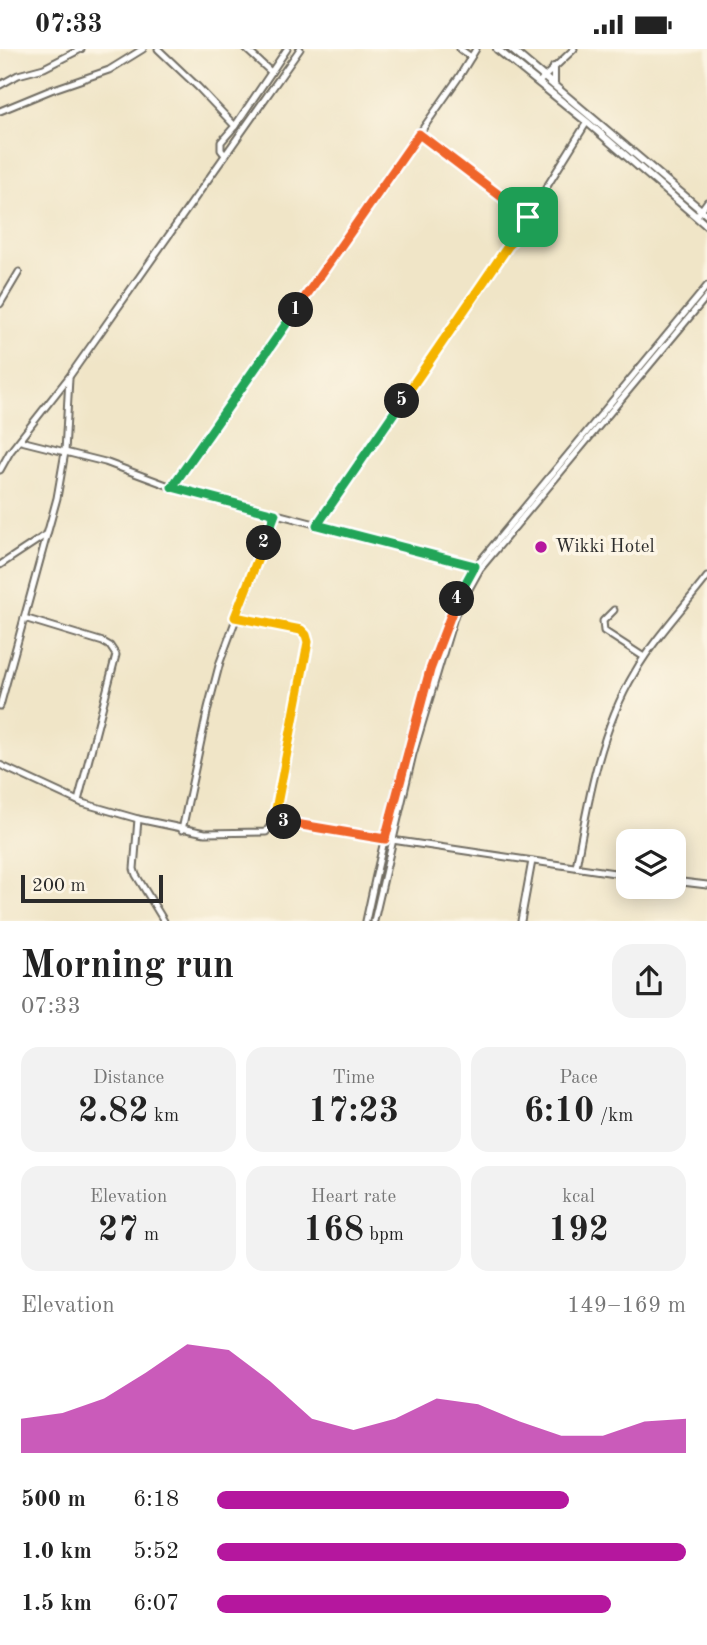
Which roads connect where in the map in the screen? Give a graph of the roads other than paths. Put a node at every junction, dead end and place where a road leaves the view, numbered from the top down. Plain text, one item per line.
1 (81, 49) edge
2 (144, 49) edge
3 (158, 49) edge
4 (246, 49) edge
5 (287, 49) edge
6 (300, 49) edge
7 (460, 49) edge
8 (476, 49) edge
9 (497, 49) edge
10 (511, 49) edge
11 (574, 49) edge
12 (471, 57) junction
13 (554, 67) junction
14 (271, 72) junction
15 (279, 78) junction
16 (542, 79) junction
17 (0, 85) edge
18 (554, 85) junction
19 (0, 111) edge
20 (587, 122) junction
21 (235, 126) junction
22 (419, 134) junction
23 (225, 155) junction
24 (707, 202) edge
25 (702, 214) edge
26 (528, 217) junction
27 (707, 226) edge
28 (19, 272) dead end
29 (707, 286) edge
30 (707, 296) edge
31 (0, 304) edge
32 (69, 377) junction
33 (21, 440) junction
34 (65, 452) junction
35 (0, 470) edge
36 (172, 487) junction
37 (275, 514) junction
38 (317, 525) junction
39 (47, 534) junction
40 (0, 565) edge
41 (477, 567) junction
42 (707, 577) edge
43 (614, 610) dead end
44 (235, 617) junction
45 (24, 618) junction
46 (644, 657) junction
47 (0, 706) edge
48 (0, 765) edge
49 (78, 801) junction
50 (138, 820) junction
51 (274, 820) junction
52 (182, 830) junction
53 (388, 840) junction
54 (532, 861) junction
55 (576, 867) junction
56 (616, 872) edge
57 (686, 882) edge
58 (707, 885) edge
59 (164, 921) edge
60 (366, 921) edge
61 (374, 921) edge
62 (521, 921) edge

1 - 17 street
2 - 19 street
3 - 21 street
4 - 14 street
5 - 14 street
6 - 15 street
7 - 12 street
8 - 12 street
9 - 16 main road
10 - 16 main road
11 - 13 street
12 - 22 street
13 - 16 street
13 - 18 main road
14 - 15 street
14 - 21 street
15 - 23 street
16 - 18 main road
16 - 20 main road
18 - 25 main road
20 - 25 main road
20 - 26 street
21 - 23 street
22 - 26 street
22 - 36 street
23 - 32 street
24 - 25 street
25 - 27 main road
26 - 38 street
28 - 31 street
29 - 41 street
30 - 41 street
32 - 33 street
32 - 34 street
33 - 34 street
33 - 35 street
34 - 36 street
34 - 39 street
36 - 37 street
37 - 38 street
37 - 44 street
38 - 41 street
39 - 40 street
39 - 45 street
41 - 53 street
42 - 46 street
43 - 46 street
44 - 51 street
44 - 52 street
45 - 47 street
45 - 49 street
46 - 55 street
48 - 49 street
49 - 50 street
50 - 52 street
50 - 59 street
51 - 52 street
51 - 53 street
53 - 54 street
53 - 60 street
53 - 61 street
54 - 55 street
54 - 62 street
55 - 56 street
57 - 58 street

